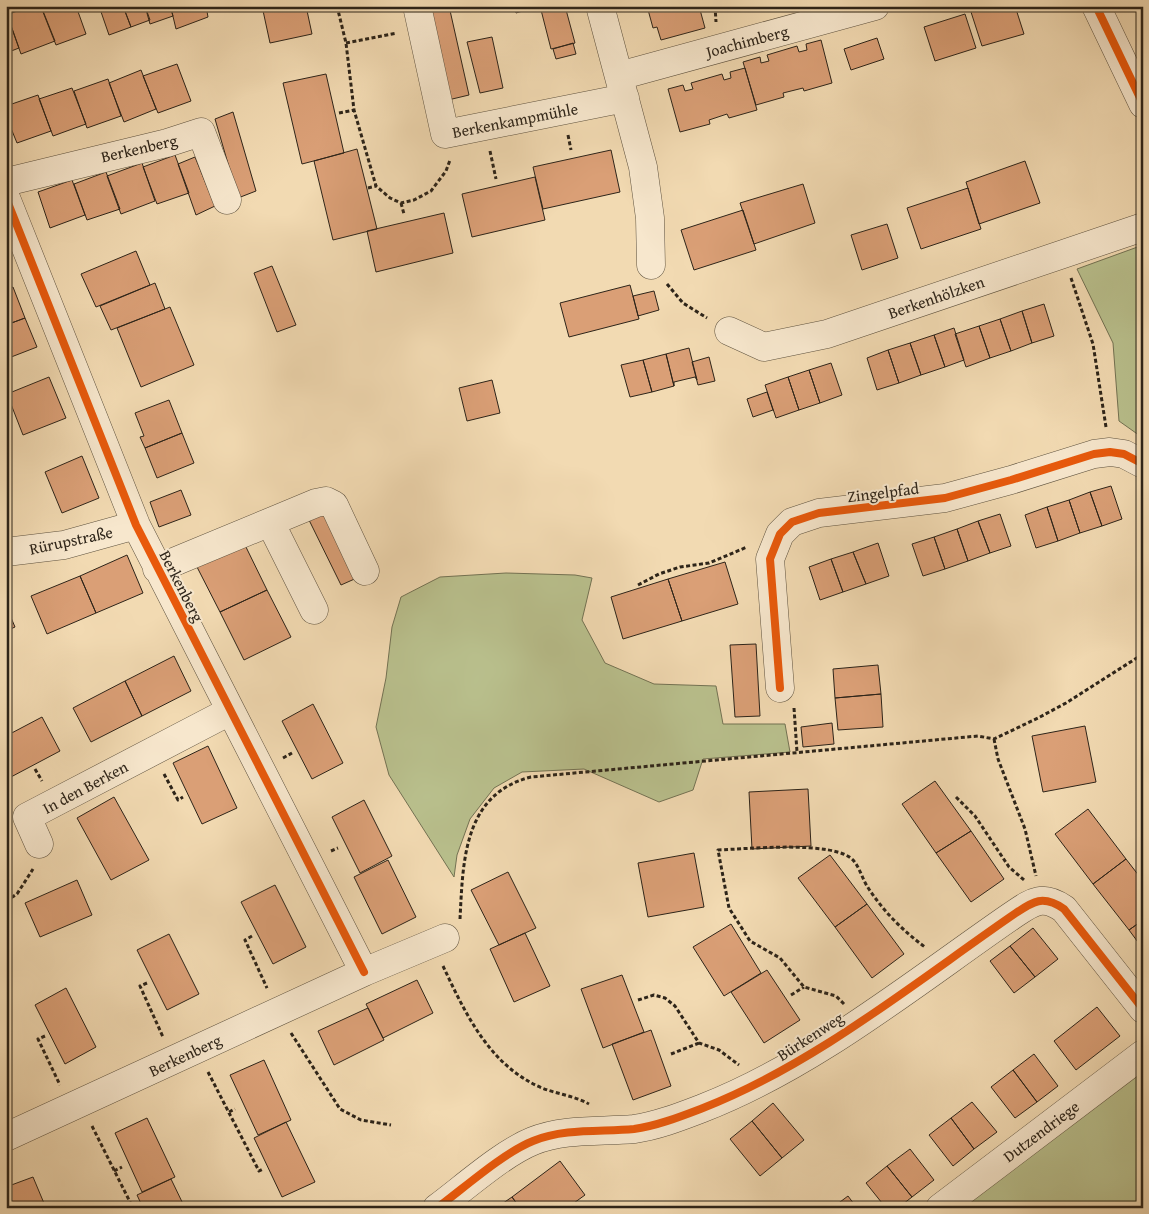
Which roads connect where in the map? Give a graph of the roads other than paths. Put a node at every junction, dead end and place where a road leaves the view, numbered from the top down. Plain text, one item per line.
1 (600, 6) edge
2 (875, 6) edge
3 (1096, 6) edge
4 (419, 17) edge
5 (1139, 86) edge
6 (622, 87) junction
7 (6, 182) edge
8 (6, 198) edge
9 (227, 200) dead end
10 (1143, 227) edge
11 (651, 265) dead end
12 (729, 330) dead end
13 (1143, 464) edge
14 (270, 522) junction
15 (136, 525) junction
16 (6, 552) edge
17 (157, 569) junction
18 (365, 571) dead end
19 (314, 610) dead end
20 (780, 688) road end
21 (230, 711) junction
22 (39, 844) road end
23 (438, 940) road end
24 (364, 972) junction
25 (1143, 1009) edge
26 (1143, 1054) edge
27 (6, 1137) edge
28 (437, 1208) edge
29 (940, 1208) edge

1 - 6 street
2 - 6 street, Joachimberg
3 - 5 street
4 - 6 street, Berkenkampmühle
6 - 11 street
7 - 9 street, Berkenberg
8 - 15 street, Berkenberg
10 - 12 street, Berkenhölzken
13 - 20 street, Zingelpfad
14 - 17 street
14 - 18 street
14 - 19 street
15 - 16 street, Rürupstraße
15 - 17 street, Berkenberg
17 - 21 street, Berkenberg
21 - 22 street, In den Berken
21 - 24 street, Berkenberg
23 - 24 street, Berkenberg
24 - 27 street, Berkenberg
25 - 28 street, Bürkenweg
26 - 29 street, Dutzendriege

